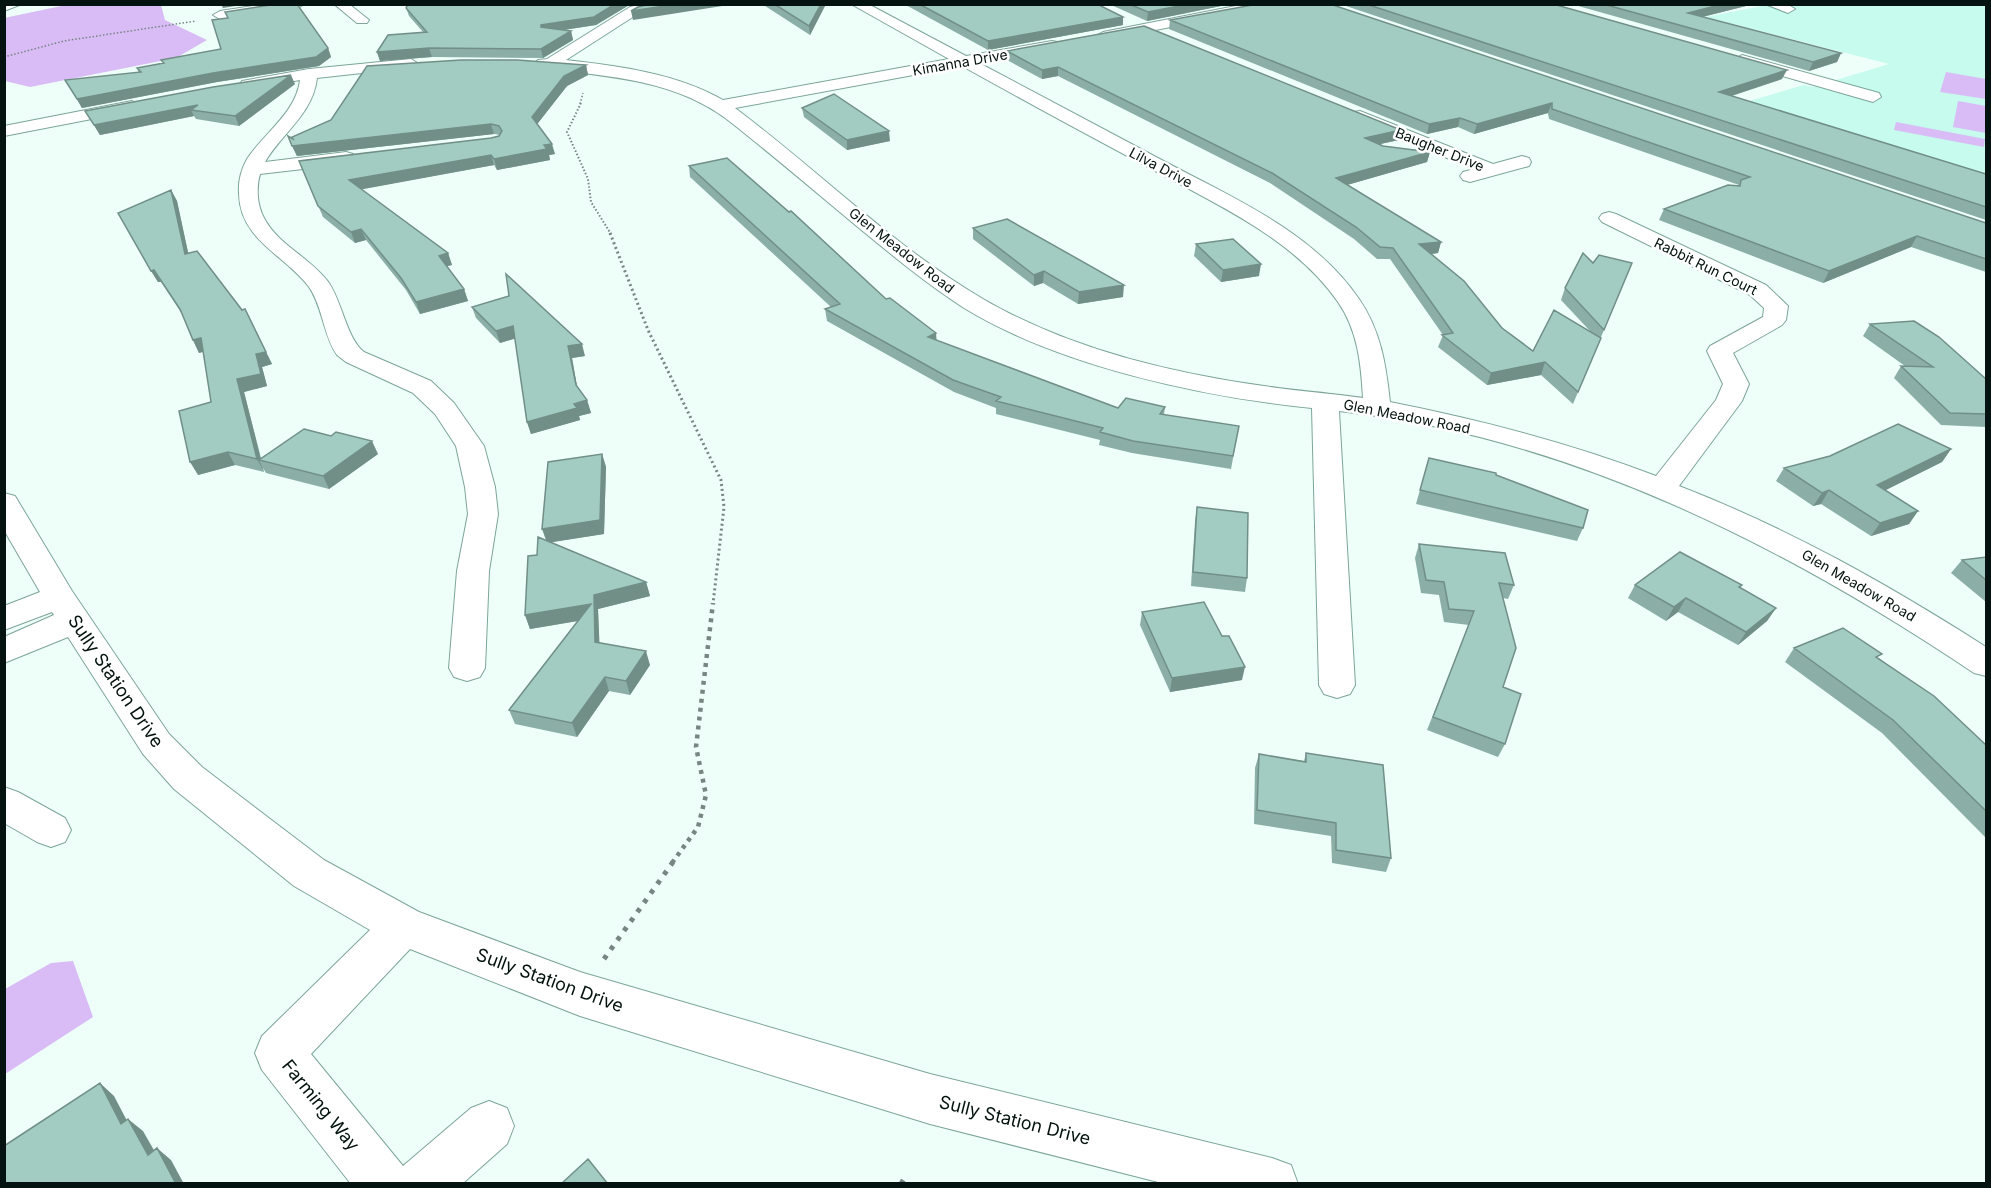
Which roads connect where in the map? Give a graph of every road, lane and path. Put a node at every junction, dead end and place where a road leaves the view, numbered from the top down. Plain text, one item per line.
1 (16, 4) edge
2 (298, 4) edge
3 (340, 4) edge
4 (857, 4) edge
5 (1270, 4) edge
6 (1770, 4) edge
7 (660, 5) edge
8 (4, 7) edge
9 (1788, 9) dead end
10 (220, 15) joint
11 (1117, 16) edge
12 (362, 20) dead end
13 (1145, 28) junction
14 (1089, 38) edge
15 (1178, 41) edge
16 (1066, 42) edge
17 (1725, 56) edge
18 (4, 57) edge
19 (965, 61) junction
20 (517, 62) edge
21 (434, 63) edge
22 (549, 64) junction
23 (613, 71) junction
24 (309, 74) junction
25 (224, 89) edge
26 (1873, 97) dead end
27 (153, 102) edge
28 (720, 106) junction
29 (1340, 108) edge
30 (4, 131) edge
31 (367, 156) edge
32 (1522, 162) dead end
33 (252, 170) junction
34 (1492, 170) junction
35 (1459, 178) dead end
36 (1609, 218) dead end
37 (1325, 402) junction
38 (1377, 408) junction
39 (1663, 487) junction
40 (4, 502) edge
41 (67, 608) junction
42 (4, 619) edge
43 (4, 651) edge
44 (1986, 664) edge
45 (467, 668) dead end
46 (1337, 685) dead end
47 (4, 802) edge
48 (51, 830) dead end
49 (403, 926) junction
50 (580, 994) junction
51 (489, 1126) dead end
52 (906, 1175) dead end
53 (384, 1184) edge
54 (422, 1184) edge
55 (901, 1184) edge
56 (1272, 1184) edge

1 - 8 street
2 - 10 street
3 - 12 street
4 - 19 street, Lilva Drive
5 - 13 street
6 - 9 street
7 - 22 street
10 - 18 path
11 - 13 street
13 - 14 street
13 - 15 street
16 - 19 street, Kimanna Drive
17 - 26 street
19 - 28 street, Kimanna Drive
19 - 38 street, Lilva Drive
20 - 22 street, Glen Meadow Road
21 - 24 street
22 - 23 street, Glen Meadow Road
23 - 28 street, Glen Meadow Road
23 - 50 path
24 - 25 street
24 - 33 street
27 - 30 street
28 - 37 street, Glen Meadow Road
29 - 34 street, Baugher Drive
31 - 33 street
32 - 34 street, Baugher Drive
33 - 45 street
34 - 35 street, Baugher Drive
36 - 39 street, Rabbit Run Court
37 - 38 street, Glen Meadow Road
37 - 46 street
38 - 39 street, Glen Meadow Road
39 - 44 street, Glen Meadow Road
40 - 41 street, Sully Station Drive
41 - 42 street
41 - 43 street
41 - 49 street, Sully Station Drive
47 - 48 street
49 - 50 street, Sully Station Drive
49 - 53 street, Farming Way
50 - 56 street, Sully Station Drive
51 - 54 street
52 - 55 path

